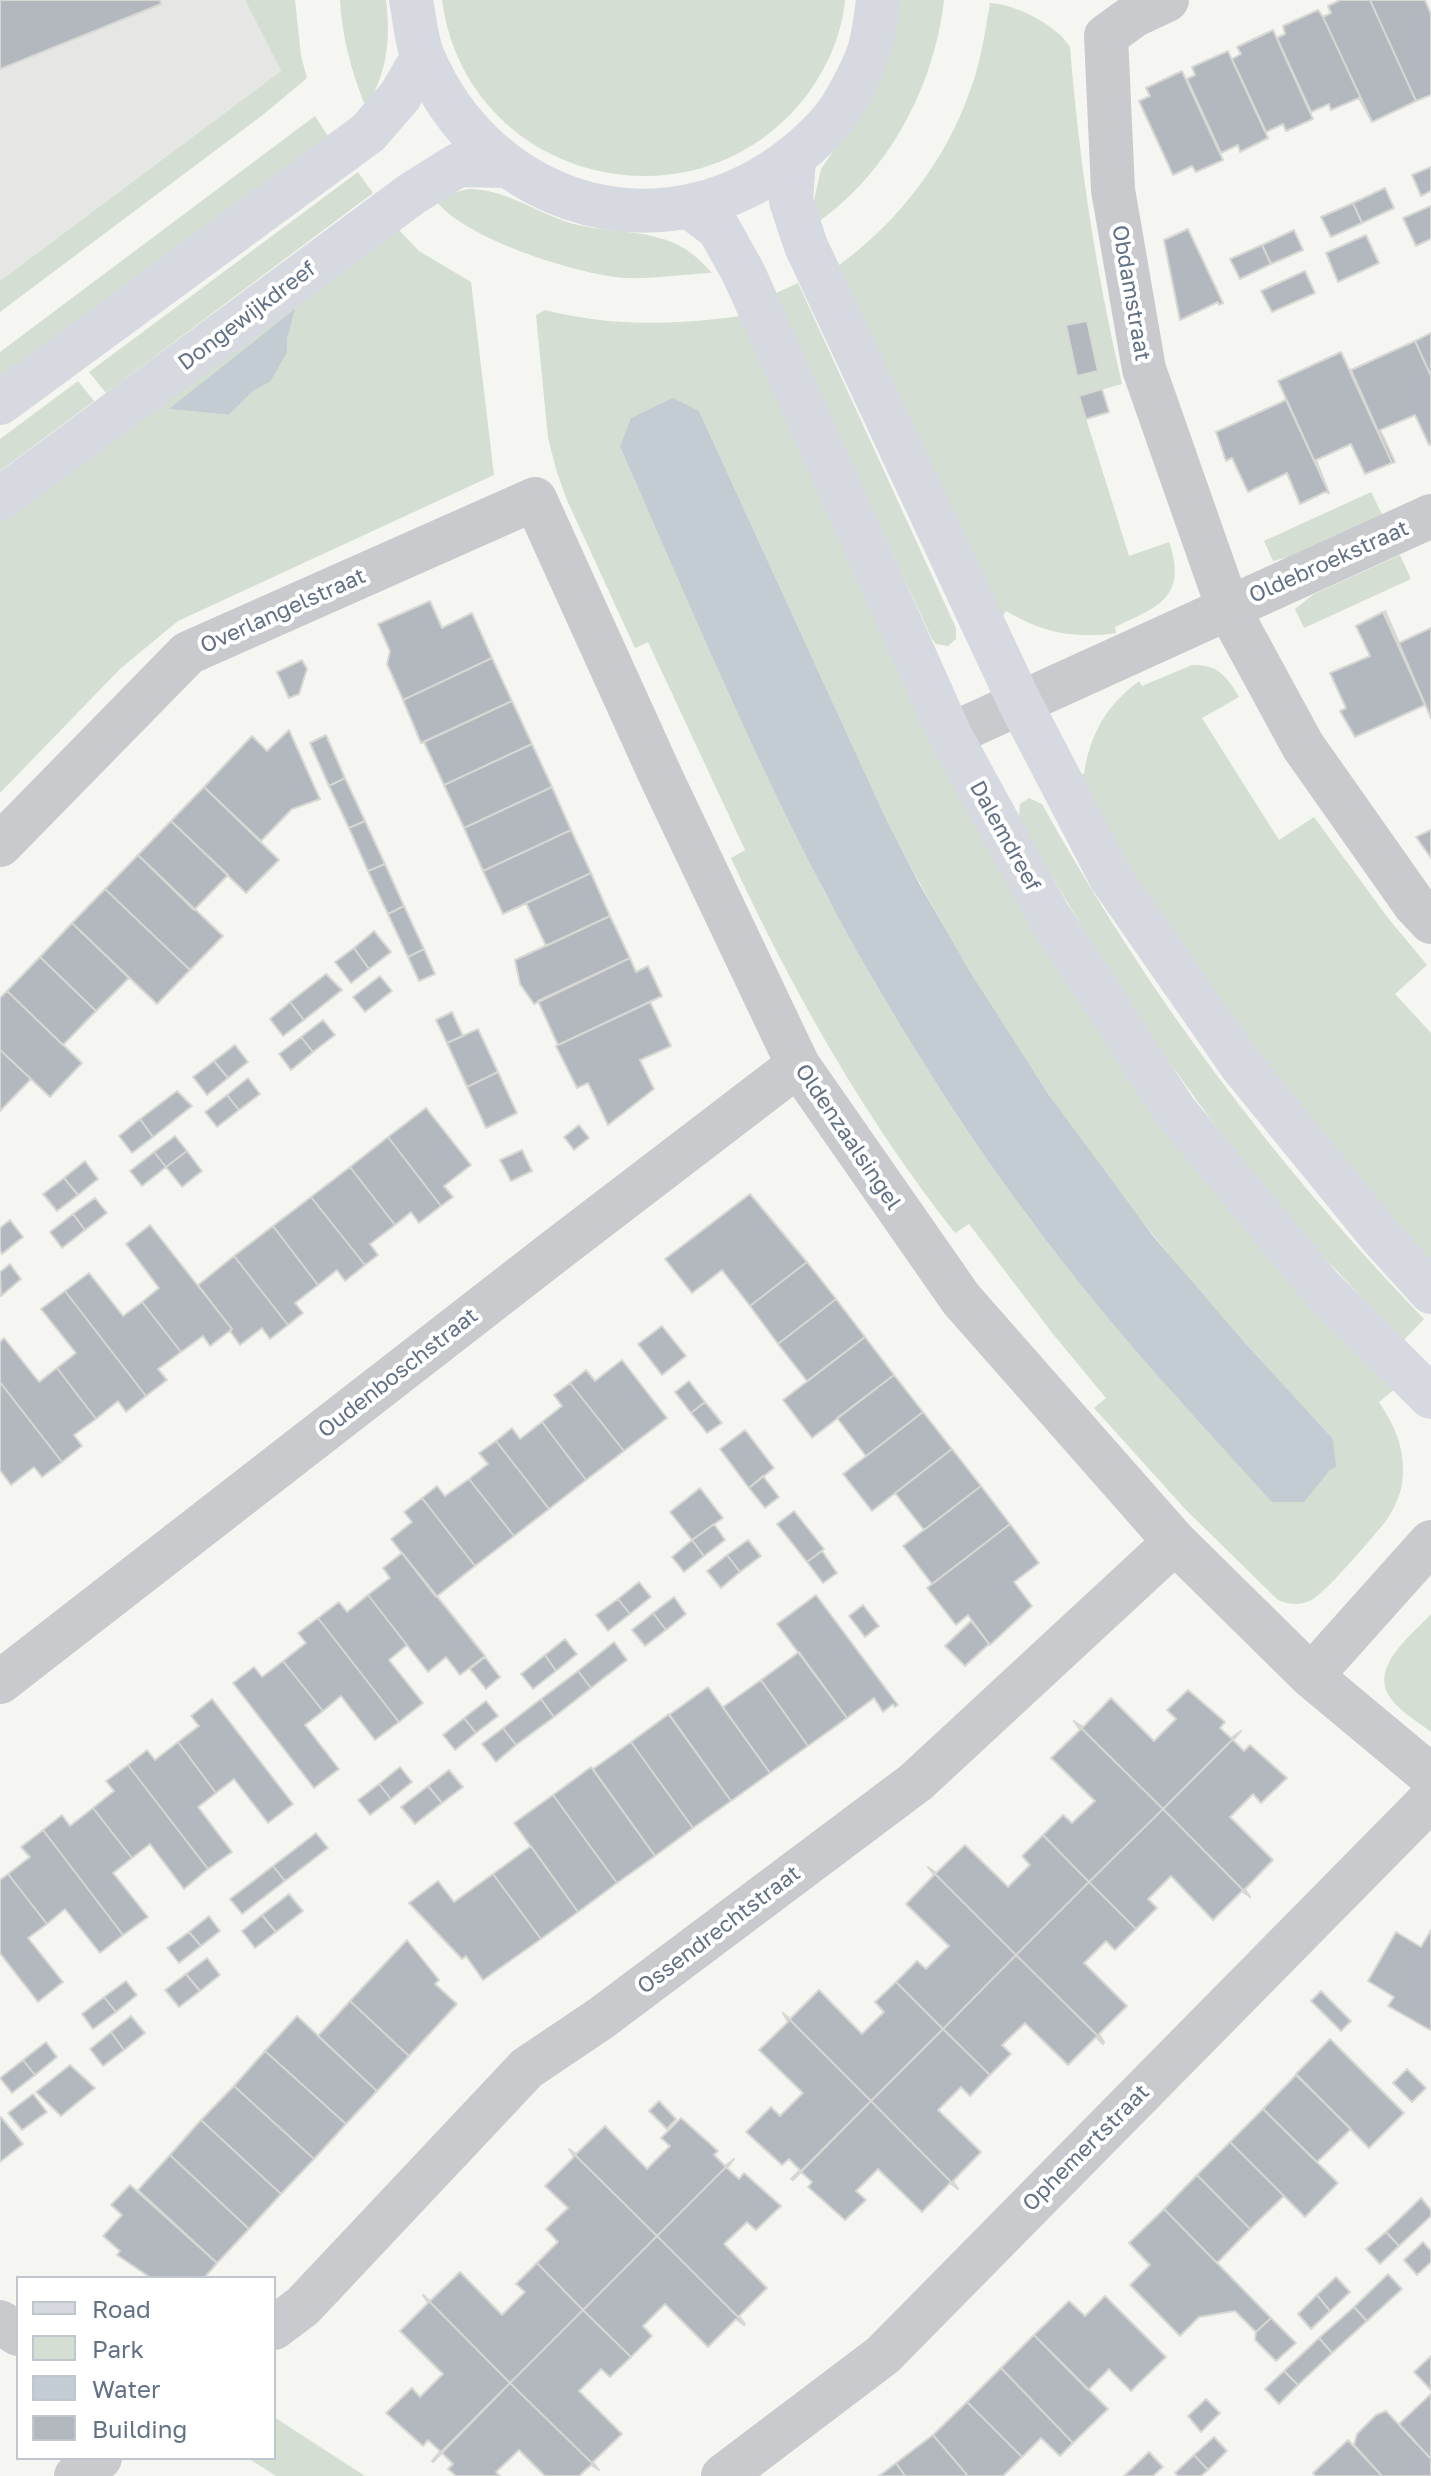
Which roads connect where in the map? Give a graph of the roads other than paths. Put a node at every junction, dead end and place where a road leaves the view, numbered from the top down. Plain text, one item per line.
1 (411, 0) edge
2 (878, 0) edge
3 (1167, 0) edge
4 (423, 57) junction
5 (794, 159) junction
6 (505, 166) junction
7 (690, 207) junction
8 (0, 403) edge
9 (0, 499) edge
10 (535, 499) joint
11 (1431, 516) edge
12 (1228, 608) junction
13 (1020, 703) junction
14 (950, 735) junction
15 (0, 845) edge
16 (1431, 922) edge
17 (798, 1065) junction
18 (1431, 1292) edge
19 (1431, 1397) edge
20 (1175, 1542) junction
21 (1431, 1542) edge
22 (1311, 1676) junction
23 (0, 1682) edge
24 (1431, 1776) edge
25 (1431, 1799) edge
26 (276, 2326) edge
27 (97, 2460) edge
28 (76, 2476) edge
29 (723, 2476) edge

1 - 4 street
2 - 5 street
3 - 12 street, Obdamstraat
4 - 6 street
4 - 8 street
5 - 7 street
5 - 13 street
6 - 7 street
6 - 9 street, Dongewijkdreef
7 - 14 street, Dalemdreef
10 - 15 street, Overlangelstraat
10 - 17 street, Oldenzaalsingel
11 - 12 street, Oldebroekstraat
12 - 13 street
12 - 16 street, Obdamstraat
13 - 14 street
13 - 18 street
14 - 19 street, Dalemdreef
17 - 20 street, Oldenzaalsingel
17 - 23 street, Oudenboschstraat
20 - 22 street, Oldenzaalsingel
20 - 26 street, Ossendrechtstraat
21 - 22 street
22 - 24 street, Oldenzaalsingel
25 - 29 street, Ophemertstraat
27 - 28 street

